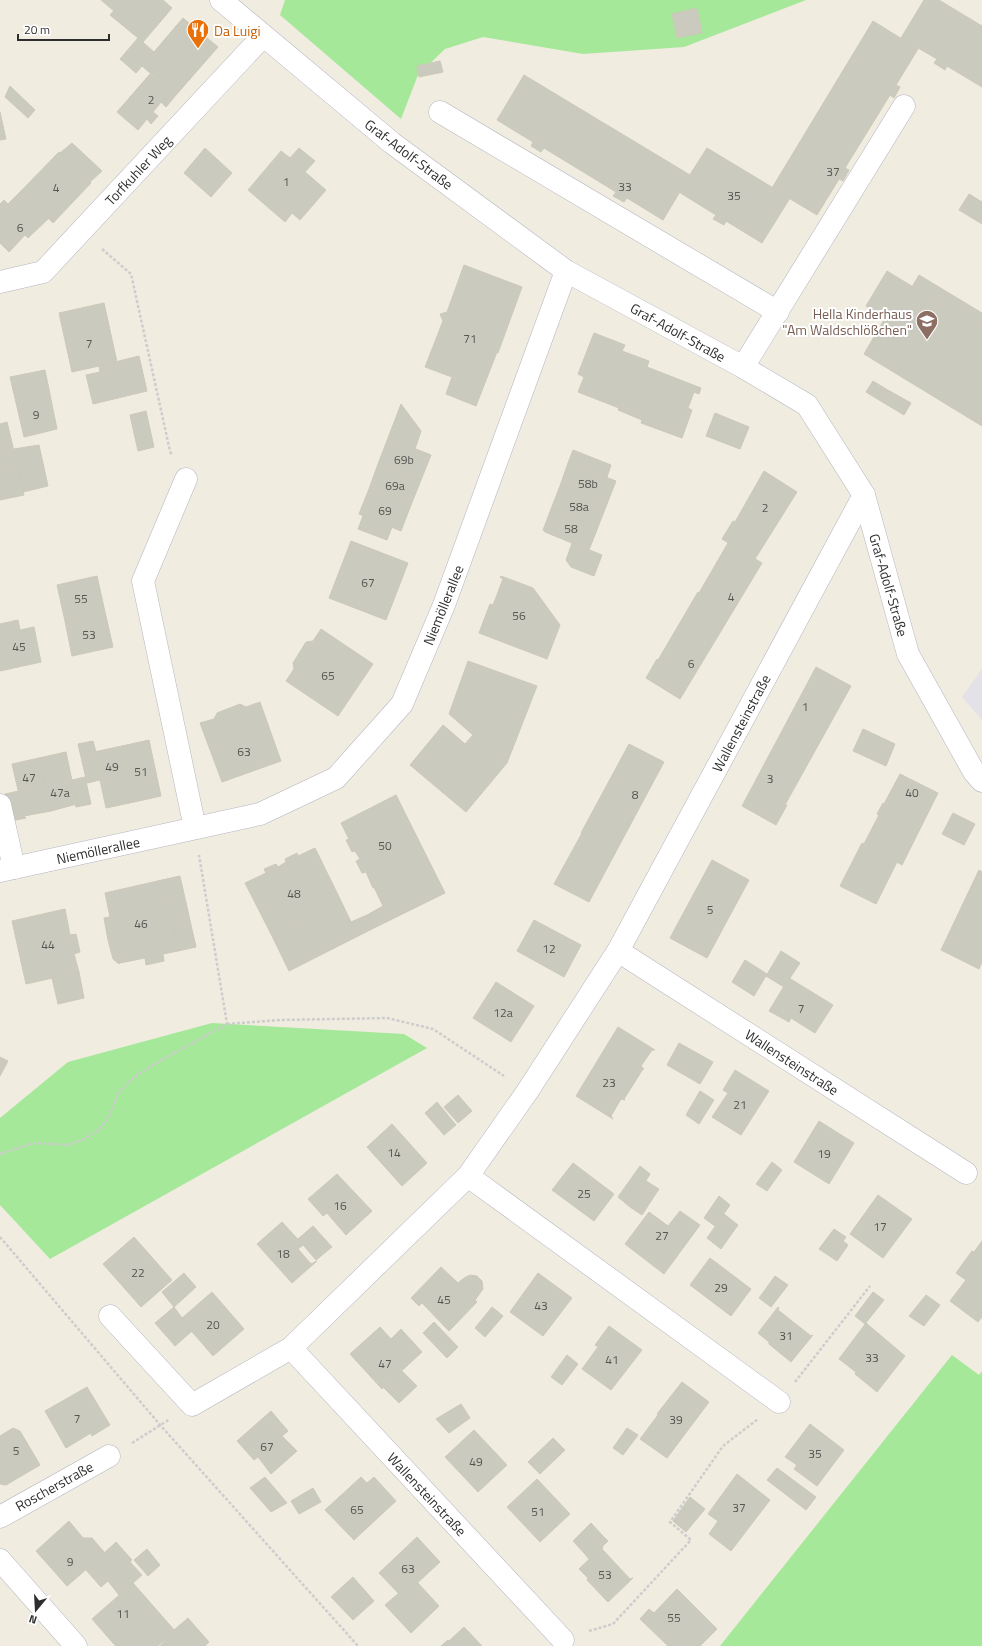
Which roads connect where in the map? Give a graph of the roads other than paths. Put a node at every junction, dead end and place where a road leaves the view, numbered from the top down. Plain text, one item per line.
1 (222, 0) edge
2 (263, 36) junction
3 (904, 106) dead end
4 (440, 112) dead end
5 (566, 271) junction
6 (0, 282) edge
7 (778, 312) junction
8 (743, 367) junction
9 (186, 479) road end
10 (864, 495) junction
11 (982, 781) edge
12 (0, 804) edge
13 (195, 828) junction
14 (7, 870) edge
15 (618, 951) junction
16 (966, 1174) dead end
17 (468, 1176) junction
18 (110, 1316) dead end
19 (291, 1348) junction
20 (779, 1402) road end
21 (108, 1456) road end
22 (0, 1517) edge
23 (0, 1560) edge
24 (562, 1640) road end
25 (76, 1646) edge

1 - 2 street, Graf-Adolf-Straße
2 - 5 street, Graf-Adolf-Straße
2 - 6 street, Torfkuhler Weg
3 - 7 street
4 - 7 street
5 - 8 street, Graf-Adolf-Straße
5 - 13 street, Niemöllerallee
7 - 8 street
8 - 10 street, Graf-Adolf-Straße
9 - 13 street
10 - 11 street, Graf-Adolf-Straße
10 - 15 street, Wallensteinstraße
12 - 14 street
13 - 14 street, Niemöllerallee
15 - 16 street, Wallensteinstraße
15 - 17 street, Wallensteinstraße
17 - 19 street, Wallensteinstraße
17 - 20 street
18 - 19 street, Wallensteinstraße
19 - 24 street, Wallensteinstraße
21 - 22 street, Roscherstraße
23 - 25 street

